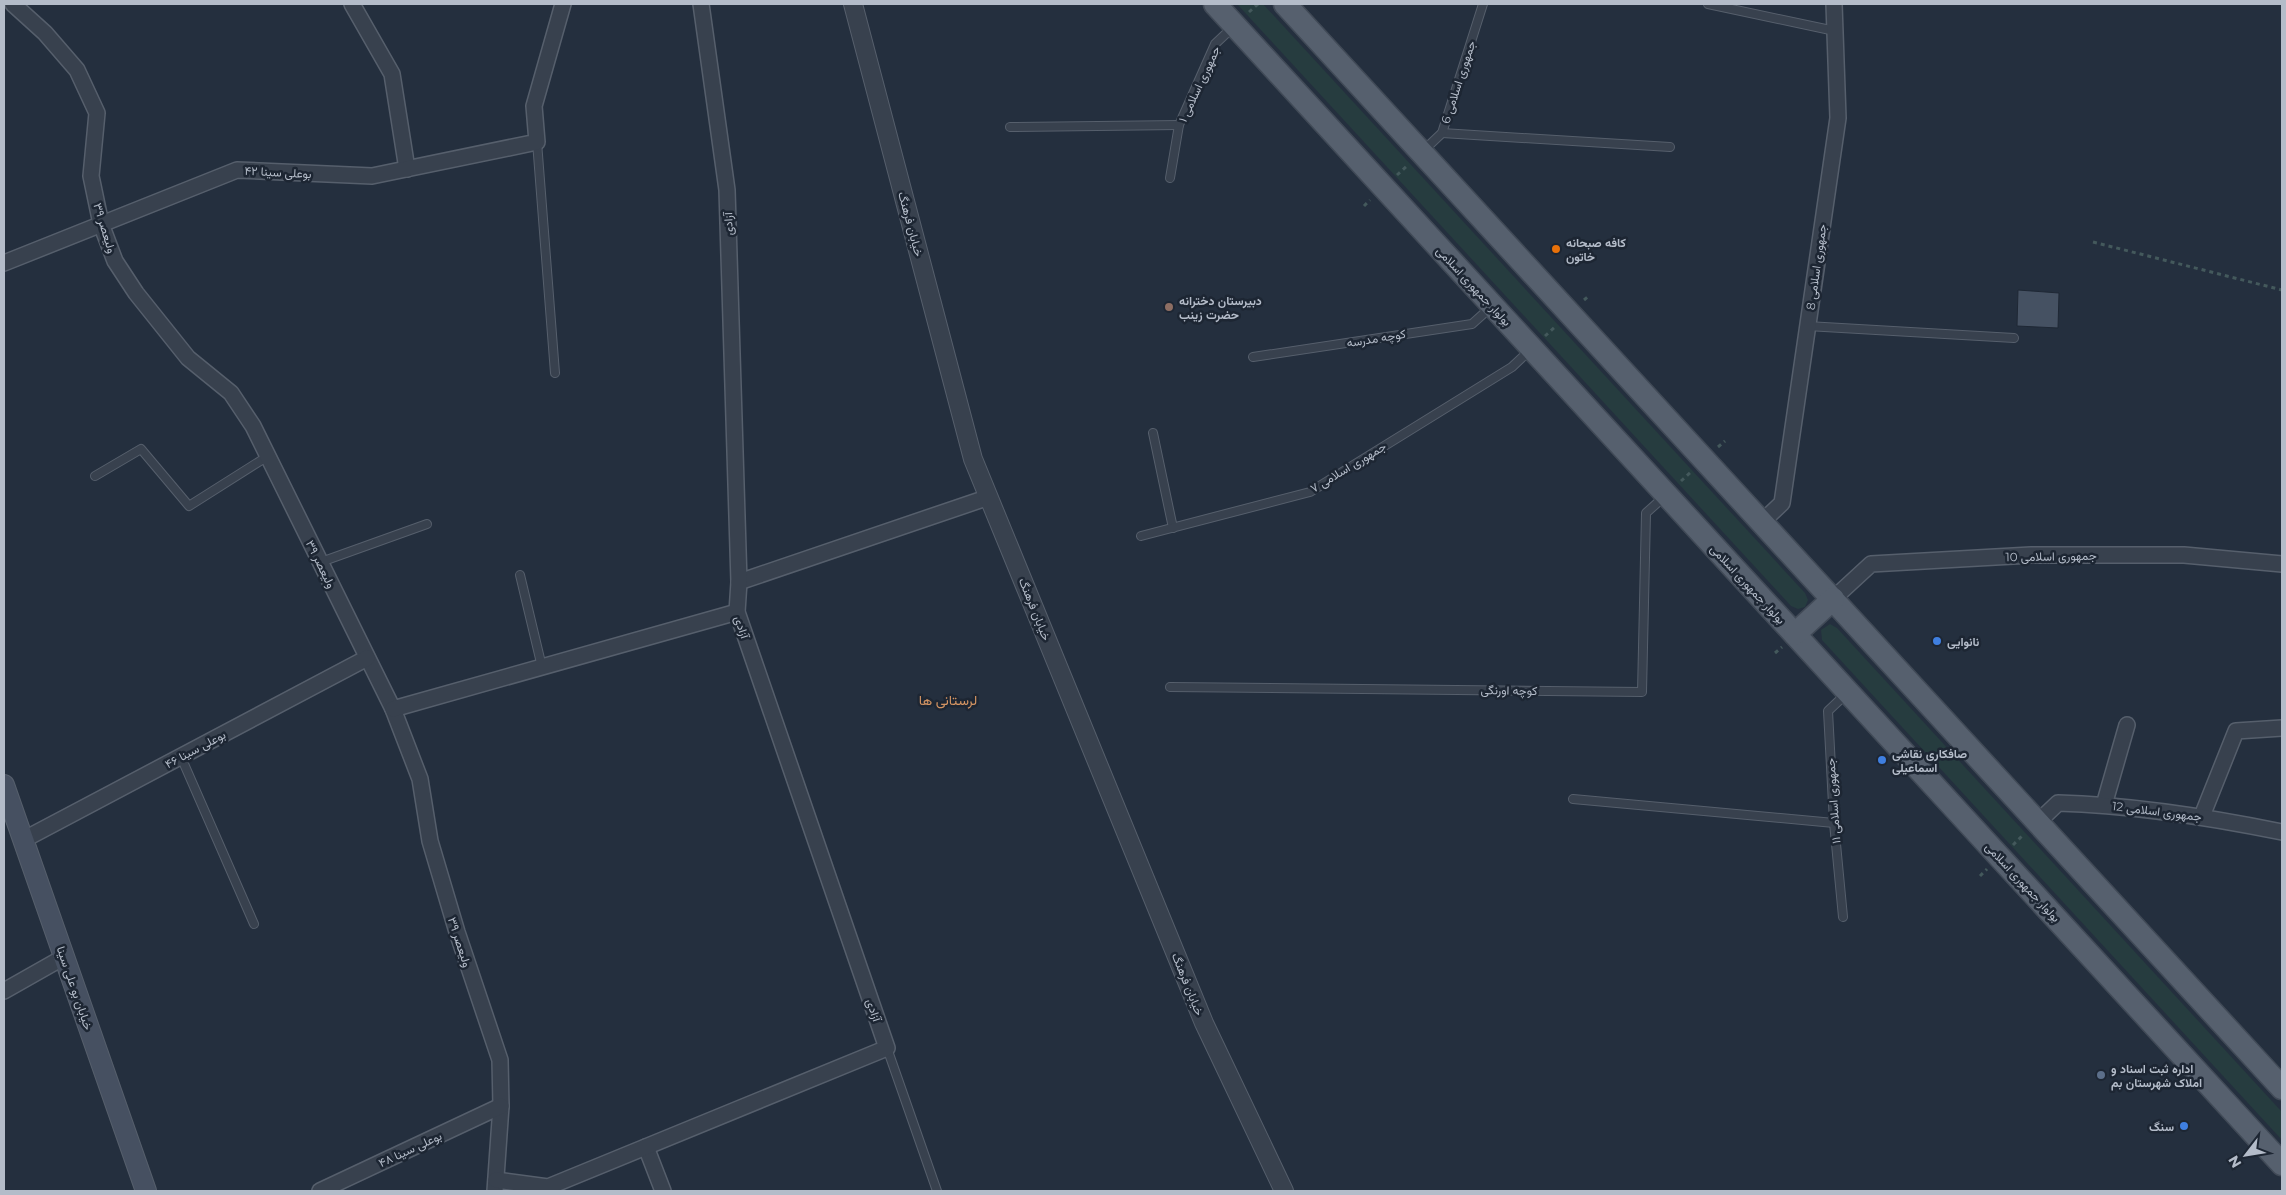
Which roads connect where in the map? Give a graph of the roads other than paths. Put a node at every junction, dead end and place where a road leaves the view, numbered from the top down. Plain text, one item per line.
1 (13, 4) edge
2 (352, 4) edge
3 (563, 4) edge
4 (701, 4) edge
5 (853, 4) edge
6 (1215, 4) edge
7 (1483, 4) edge
8 (1708, 4) edge
9 (1834, 4) edge
10 (1289, 5) edge
11 (1235, 25) junction
12 (1835, 31) junction
13 (1179, 125) junction
14 (1010, 127) dead end
15 (1442, 134) junction
16 (537, 142) junction
17 (1670, 148) dead end
18 (1422, 152) junction
19 (407, 169) junction
20 (1170, 178) dead end
21 (101, 224) junction
22 (4, 263) edge
23 (1492, 305) junction
24 (1807, 326) junction
25 (2014, 338) dead end
26 (1532, 348) junction
27 (1252, 357) dead end
28 (555, 373) dead end
29 (1153, 433) dead end
30 (268, 456) junction
31 (95, 476) dead end
32 (1666, 495) junction
33 (989, 497) junction
34 (1762, 522) junction
35 (427, 524) dead end
36 (1173, 528) junction
37 (1140, 536) dead end
38 (321, 562) junction
39 (2282, 564) edge
40 (520, 575) dead end
41 (739, 582) junction
42 (1833, 599) junction
43 (737, 612) junction
44 (1795, 634) junction
45 (368, 658) junction
46 (542, 667) junction
47 (1170, 687) dead end
48 (1848, 692) junction
49 (393, 709) junction
50 (2127, 725) dead end
51 (2282, 728) edge
52 (182, 756) junction
53 (4, 785) edge
54 (1573, 799) dead end
55 (2104, 805) junction
56 (2202, 816) junction
57 (2038, 822) junction
58 (1834, 823) junction
59 (2282, 832) edge
60 (23, 840) junction
61 (1843, 917) dead end
62 (254, 924) dead end
63 (64, 957) junction
64 (4, 991) edge
65 (887, 1048) junction
66 (2282, 1088) edge
67 (501, 1106) junction
68 (646, 1147) junction
69 (2282, 1164) edge
70 (496, 1186) edge
71 (146, 1191) edge
72 (320, 1191) edge
73 (663, 1191) edge
74 (937, 1191) edge
75 (1284, 1191) edge

1 - 21 street, ولیعصر ۳۹
2 - 19 street
3 - 16 street
4 - 41 street, آزادی
5 - 33 street, خیابان فرهنگ
6 - 11 main road, بولوار جمهوری اسلامی
7 - 15 lane, جمهوری اسلامی 6
8 - 12 lane
9 - 12 street, جمهوری اسلامی 8
10 - 18 main road
11 - 13 lane, جمهوری اسلامی ۱
11 - 23 main road, بولوار جمهوری اسلامی
12 - 24 street, جمهوری اسلامی 8
13 - 14 lane
13 - 20 lane, جمهوری اسلامی ۱
15 - 17 lane
15 - 18 lane, جمهوری اسلامی 6
16 - 19 street, بوعلی سینا ۴۲
16 - 28 lane
18 - 34 main road
19 - 21 street, بوعلی سینا ۴۲
21 - 22 street, بوعلی سینا ۴۲
21 - 30 street, ولیعصر ۳۹
23 - 26 main road, بولوار جمهوری اسلامی
23 - 27 lane, کوچه مدرسه
24 - 25 lane
24 - 34 street, جمهوری اسلامی 8
26 - 32 main road, بولوار جمهوری اسلامی
26 - 36 lane, جمهوری اسلامی ۷
29 - 36 lane
30 - 31 lane
30 - 38 street, ولیعصر ۳۹
32 - 44 main road, بولوار جمهوری اسلامی
32 - 47 lane, کوچه اورنگی
33 - 41 street
33 - 75 street, خیابان فرهنگ
34 - 42 main road
35 - 38 lane
36 - 37 lane, جمهوری اسلامی ۷
38 - 45 street, ولیعصر ۳۹
39 - 42 street, جمهوری اسلامی 10
40 - 46 lane
41 - 43 street, آزادی
42 - 44 main road
42 - 57 main road
43 - 46 street
43 - 65 street, آزادی
44 - 48 main road, بولوار جمهوری اسلامی
45 - 49 street, ولیعصر ۳۹
45 - 52 street, بوعلی سینا ۴۶
46 - 49 street
48 - 58 lane, جمهوری اسلامی ۱۱
48 - 69 main road, بولوار جمهوری اسلامی
49 - 67 street, ولیعصر ۳۹
50 - 55 street
51 - 56 street
52 - 60 street, بوعلی سینا ۴۶
52 - 62 lane
53 - 60 main road, خیابان بو علی سینا
54 - 58 lane
55 - 56 street, جمهوری اسلامی 12
55 - 57 street, جمهوری اسلامی 12
56 - 59 street, جمهوری اسلامی 12
57 - 66 main road
58 - 61 lane, جمهوری اسلامی ۱۱
60 - 63 main road, خیابان بو علی سینا
63 - 64 street
63 - 71 main road, خیابان بو علی سینا
65 - 68 street
65 - 74 lane, آزادی
67 - 70 street, ولیعصر ۳۹
67 - 72 street, بوعلی سینا ۴۸
68 - 70 street
68 - 73 street

